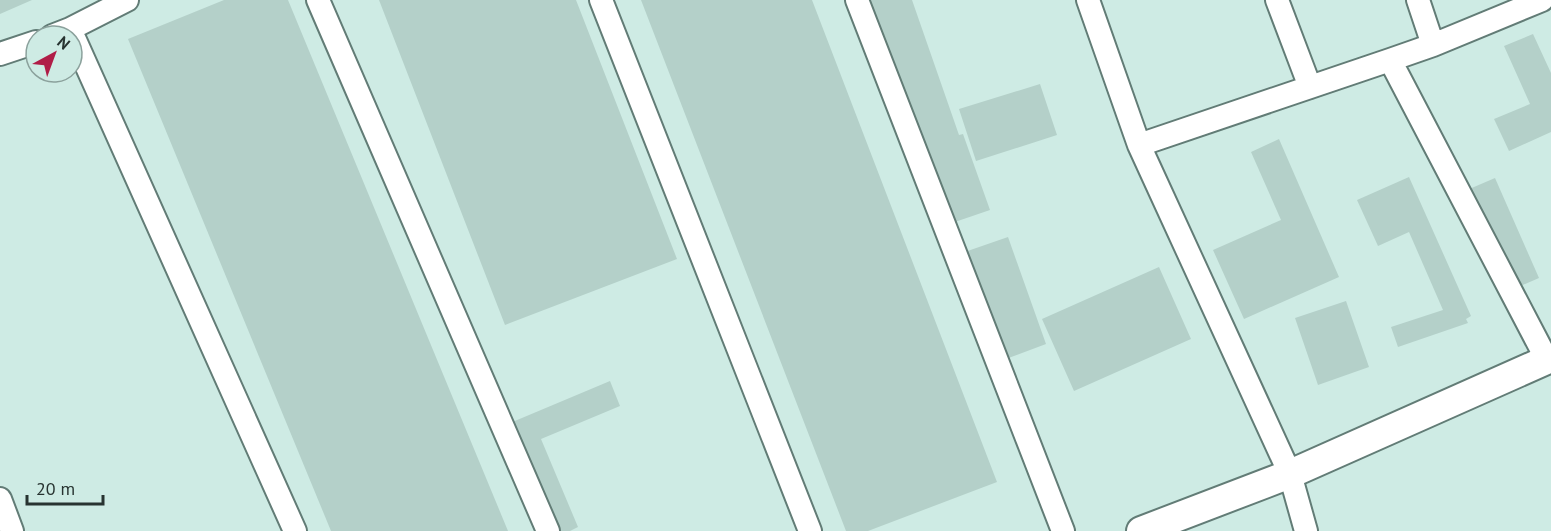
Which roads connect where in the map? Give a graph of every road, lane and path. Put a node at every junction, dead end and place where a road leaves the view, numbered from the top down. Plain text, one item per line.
1 (127, 0) edge
2 (318, 0) edge
3 (601, 0) edge
4 (857, 0) edge
5 (1088, 0) edge
6 (1277, 0) edge
7 (1418, 0) edge
8 (1542, 0) edge
9 (79, 24) edge
10 (1433, 45) junction
11 (24, 46) edge
12 (0, 54) edge
13 (1390, 60) junction
14 (84, 82) edge
15 (1311, 87) junction
16 (1139, 145) junction
17 (1549, 359) edge
18 (1290, 474) junction
19 (0, 500) edge
20 (12, 531) edge
21 (295, 531) edge
22 (548, 531) edge
23 (810, 531) edge
24 (1063, 531) edge
25 (1141, 531) edge
26 (1306, 531) edge

1 - 9 street
2 - 22 street
3 - 23 street
4 - 24 street
5 - 16 street
6 - 15 street
7 - 10 street
8 - 10 street
10 - 13 street
11 - 12 street
13 - 15 street
13 - 17 street
14 - 21 street
15 - 16 street
16 - 18 street
17 - 18 street
18 - 25 street
18 - 26 street
19 - 20 street

